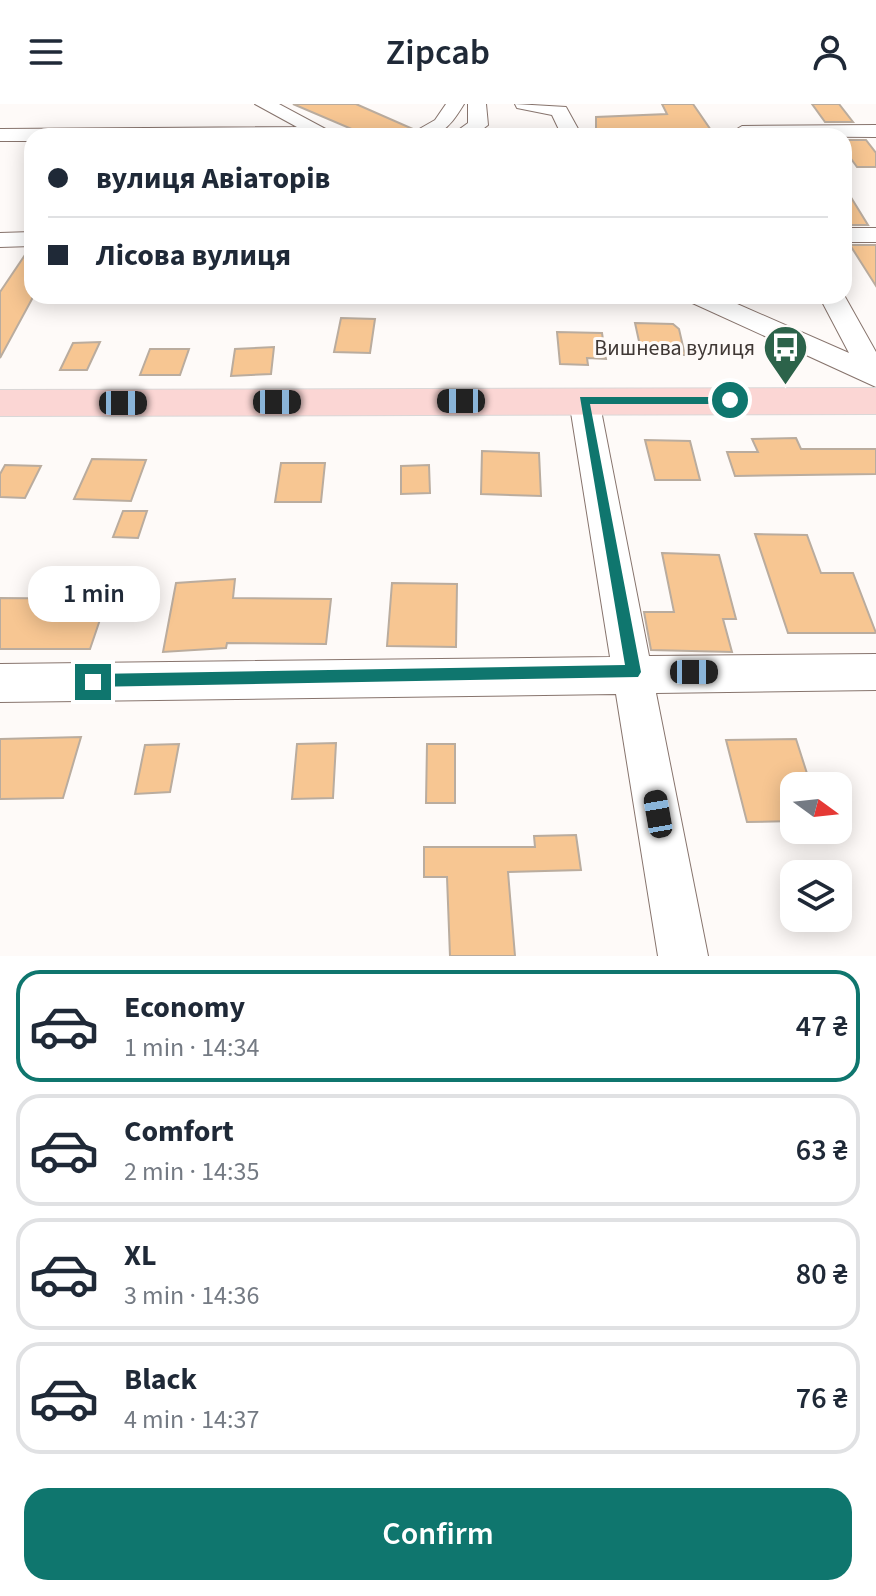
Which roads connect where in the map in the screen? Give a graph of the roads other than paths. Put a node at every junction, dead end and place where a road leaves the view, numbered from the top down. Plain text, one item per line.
1 (264, 104) edge
2 (455, 104) edge
3 (477, 104) edge
4 (524, 104) edge
5 (314, 128) edge
6 (434, 128) edge
7 (473, 128) edge
8 (568, 128) edge
9 (852, 130) edge
10 (876, 131) edge
11 (0, 135) edge
12 (24, 135) edge
13 (852, 235) edge
14 (876, 235) edge
15 (24, 239) edge
16 (0, 240) edge
17 (715, 304) edge
18 (836, 304) edge
19 (876, 376) edge
20 (584, 400) junction
21 (876, 401) edge
22 (0, 403) edge
23 (633, 672) junction
24 (876, 672) edge
25 (0, 683) edge
26 (683, 956) edge

1 - 5 street
2 - 6 street
3 - 7 street
4 - 8 street
9 - 10 street
11 - 12 street
13 - 14 street
15 - 16 street
17 - 19 street
18 - 19 street
20 - 21 main road
20 - 22 main road
20 - 23 street
23 - 24 street
23 - 25 street
23 - 26 street

